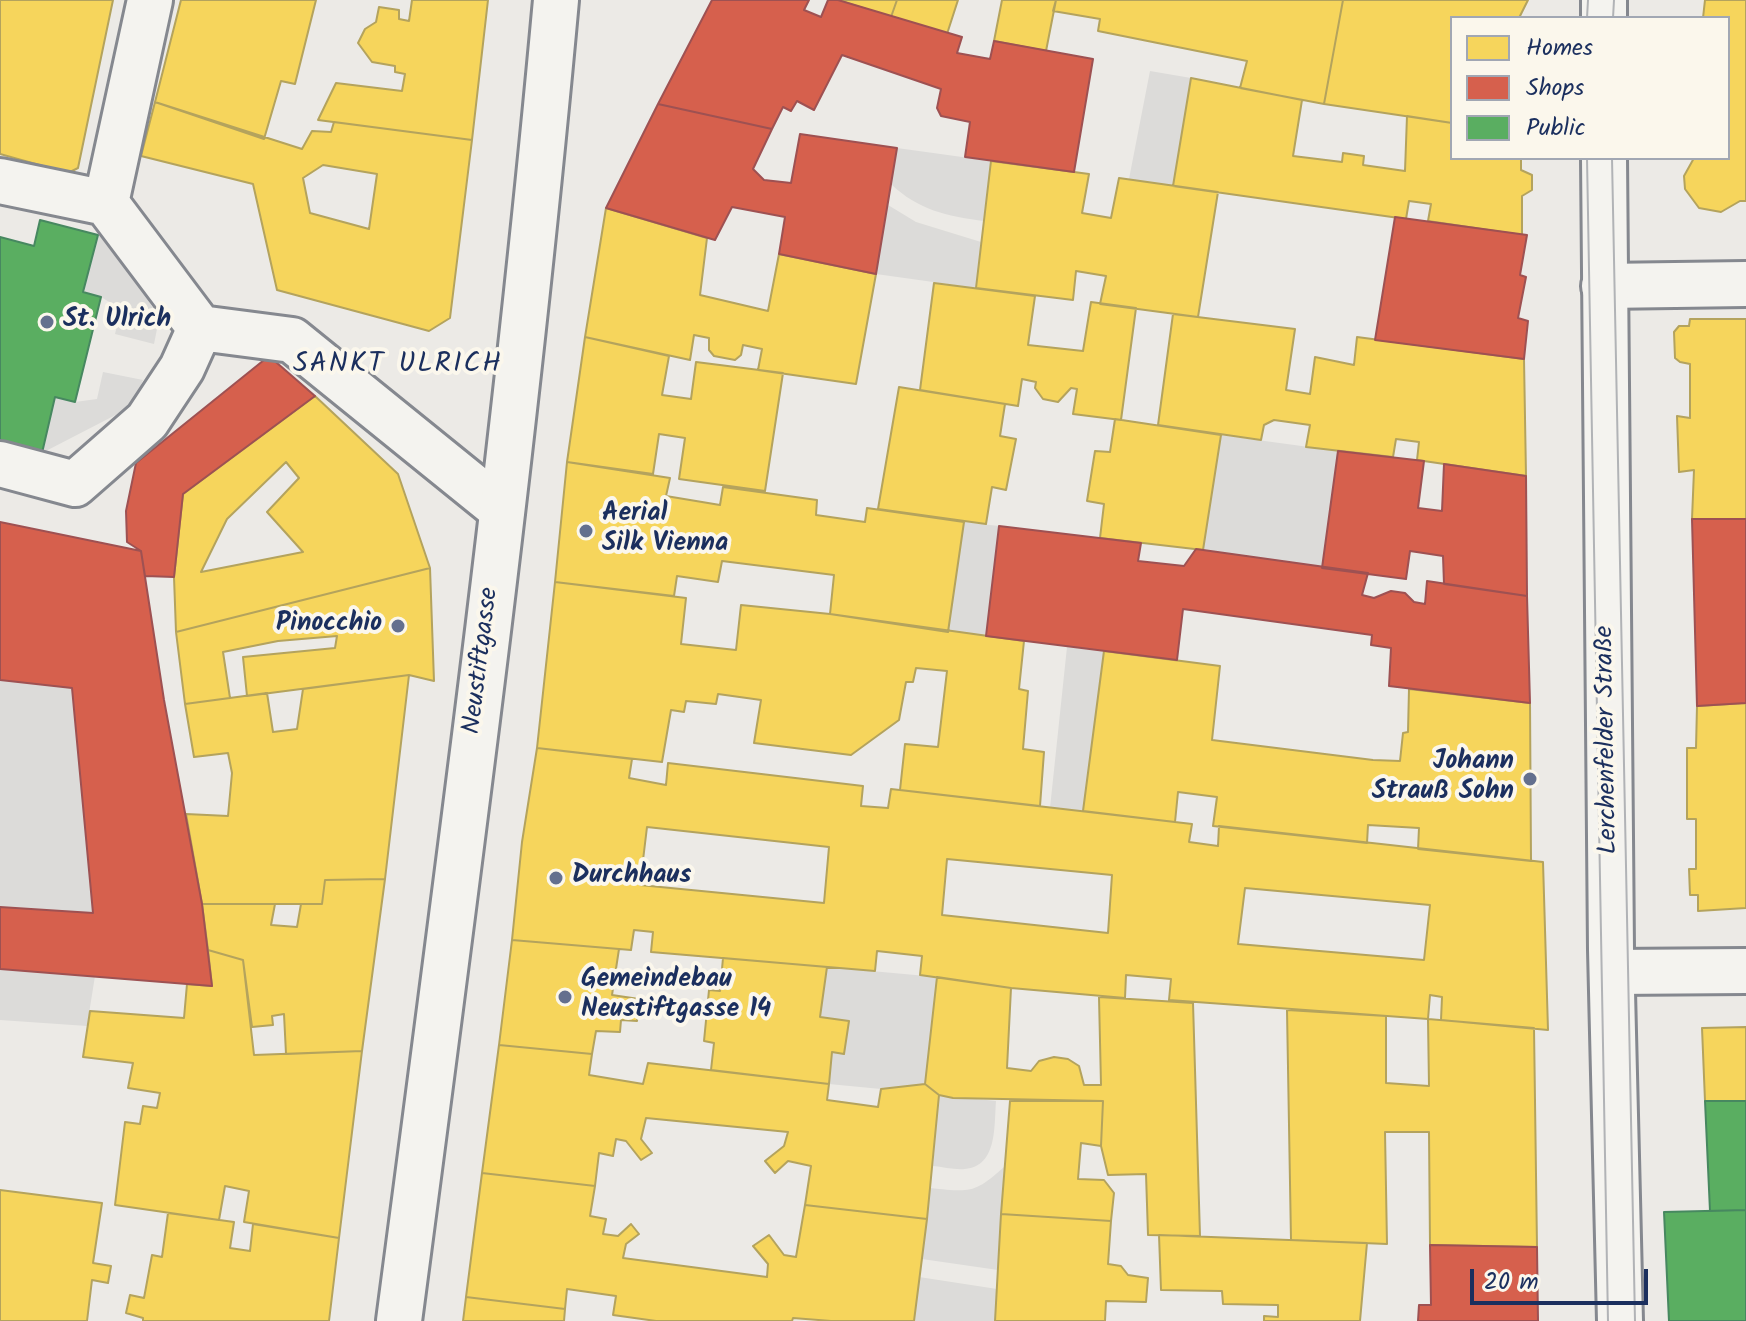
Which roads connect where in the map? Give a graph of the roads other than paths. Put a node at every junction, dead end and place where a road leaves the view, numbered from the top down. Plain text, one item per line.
1 (150, 0) edge
2 (556, 0) edge
3 (1604, 160) edge
4 (0, 181) edge
5 (106, 203) junction
6 (1746, 284) edge
7 (1604, 286) junction
8 (200, 328) junction
9 (0, 464) edge
10 (502, 510) junction
11 (1746, 971) edge
12 (1612, 972) junction
13 (399, 1321) edge
14 (1620, 1321) edge

1 - 5 main road
2 - 10 main road, Neustiftgasse
3 - 7 main road, Lerchenfelder Straße
4 - 5 main road
5 - 8 main road
6 - 7 main road
7 - 12 main road, Lerchenfelder Straße
8 - 9 main road
8 - 10 main road
10 - 13 main road, Neustiftgasse
11 - 12 main road
12 - 14 main road, Lerchenfelder Straße

